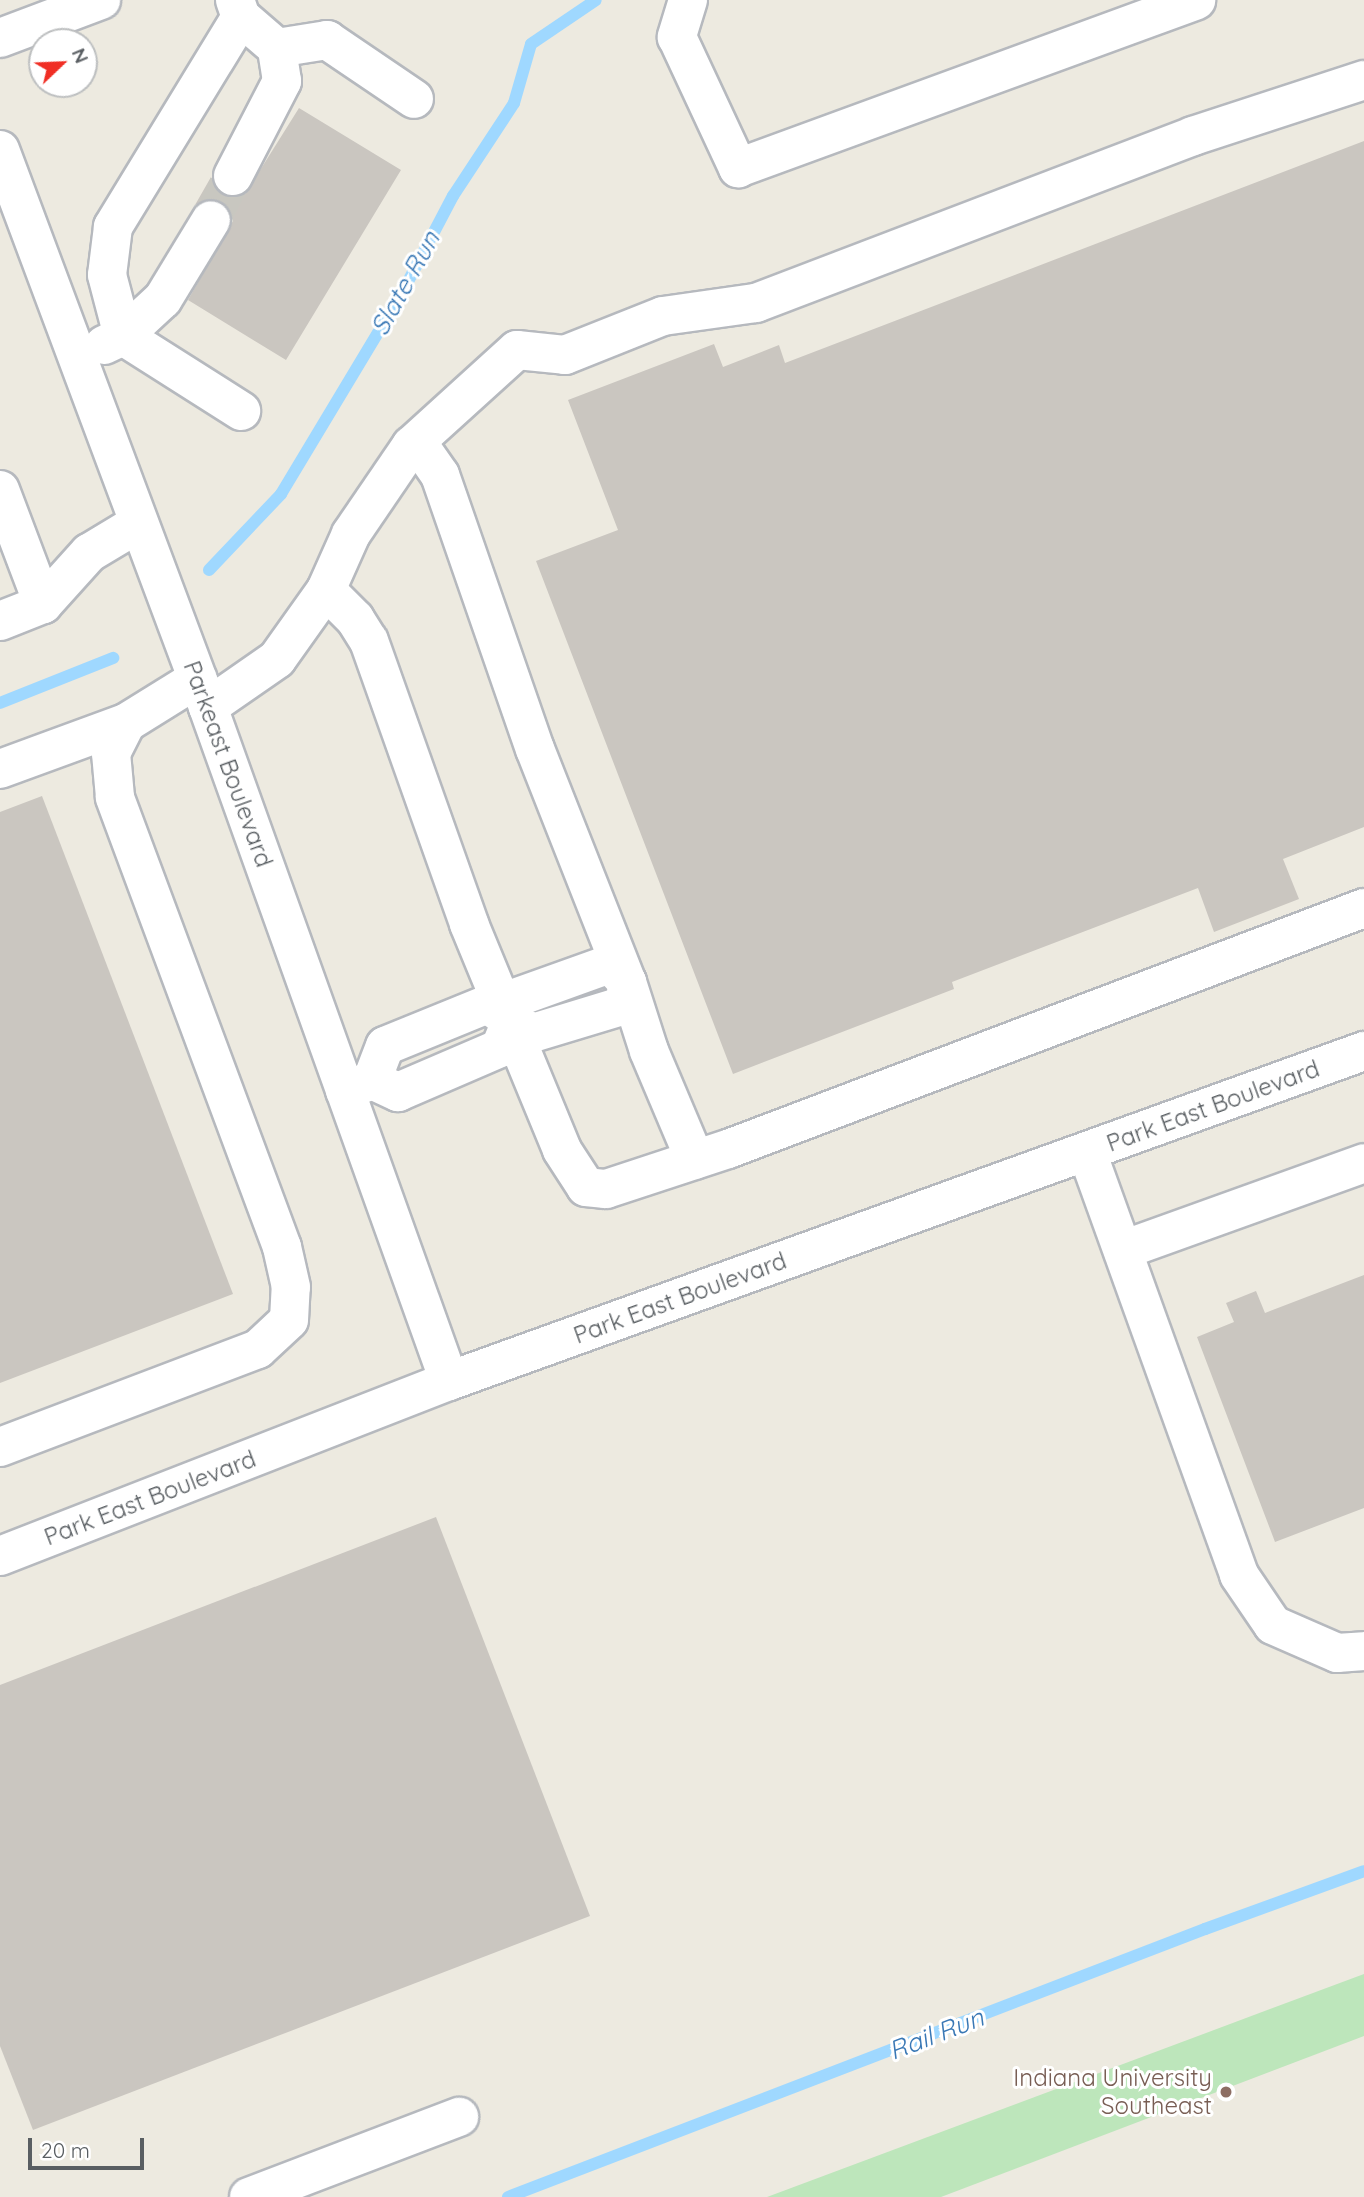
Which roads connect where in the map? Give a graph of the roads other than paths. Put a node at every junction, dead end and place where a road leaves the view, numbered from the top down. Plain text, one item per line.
1 (101, 0) edge
2 (688, 0) edge
3 (1196, 0) edge
4 (238, 9) edge
5 (0, 38) edge
6 (277, 48) junction
7 (1364, 80) edge
8 (414, 99) dead end
9 (0, 150) edge
10 (233, 176) tunnel mouth
11 (211, 219) tunnel mouth
12 (123, 336) junction
13 (77, 357) junction
14 (241, 411) dead end
15 (416, 442) junction
16 (0, 490) edge
17 (139, 523) junction
18 (326, 590) junction
19 (43, 604) junction
20 (0, 621) edge
21 (203, 693) junction
22 (126, 723) junction
23 (0, 769) edge
24 (1364, 908) edge
25 (627, 982) junction
26 (511, 1021) junction
27 (1364, 1051) edge
28 (359, 1086) junction
29 (1087, 1152) junction
30 (695, 1160) junction
31 (1364, 1163) edge
32 (1123, 1250) junction
33 (449, 1381) junction
34 (0, 1447) edge
35 (0, 1556) edge
36 (1364, 1651) edge
37 (460, 2117) dead end
38 (249, 2197) edge

1 - 5 street
2 - 3 street
4 - 6 street
4 - 12 street
6 - 8 street
6 - 10 street
7 - 15 street
9 - 13 street, Parkeast Boulevard
11 - 12 street
12 - 13 street
12 - 14 street
13 - 17 street, Parkeast Boulevard
15 - 18 street
15 - 25 street
16 - 19 street
17 - 19 street
17 - 21 street, Parkeast Boulevard
18 - 21 street
18 - 26 street
19 - 20 street
21 - 22 street
21 - 28 street, Parkeast Boulevard
22 - 23 street
22 - 34 street
24 - 30 street
25 - 26 street
25 - 30 street
26 - 28 street
26 - 30 street
27 - 29 street, Park East Boulevard
28 - 33 street, Parkeast Boulevard
29 - 32 street
29 - 33 street, Park East Boulevard
31 - 32 street
32 - 36 street
33 - 35 street, Park East Boulevard
37 - 38 street

